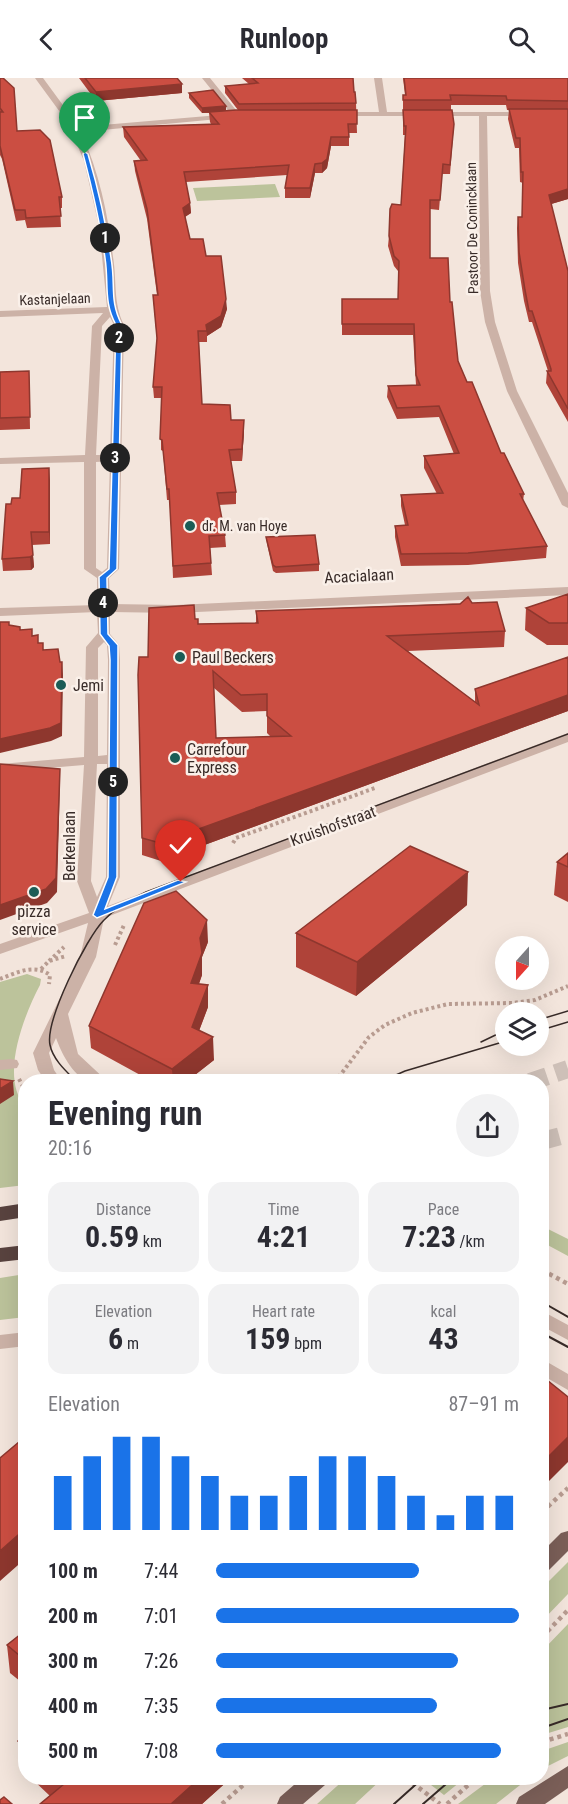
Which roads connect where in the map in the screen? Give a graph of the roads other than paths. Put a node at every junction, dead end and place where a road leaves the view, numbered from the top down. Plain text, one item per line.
1 (39, 78) edge
2 (206, 78) edge
3 (378, 78) edge
4 (329, 114) edge
5 (383, 114) junction
6 (483, 114) junction
7 (568, 114) edge
8 (236, 115) junction
9 (246, 115) edge
10 (76, 130) junction
11 (111, 310) junction
12 (0, 314) edge
13 (90, 458) junction
14 (116, 458) junction
15 (0, 461) edge
16 (562, 478) edge
17 (568, 505) edge
18 (103, 577) junction
19 (568, 585) edge
20 (568, 591) edge
21 (152, 606) junction
22 (103, 608) junction
23 (0, 612) edge
24 (104, 634) junction
25 (568, 737) edge
26 (113, 759) junction
27 (89, 760) junction
28 (0, 768) edge
29 (97, 915) junction
30 (0, 949) edge
31 (61, 1016) junction
32 (49, 1074) edge
33 (90, 1074) edge
34 (18, 1211) edge
35 (0, 1214) edge
36 (18, 1253) edge
37 (0, 1256) edge
38 (549, 1322) edge
39 (568, 1332) edge
40 (18, 1340) edge
41 (0, 1342) edge
42 (549, 1371) edge
43 (568, 1383) edge
44 (568, 1539) edge
45 (549, 1557) edge
46 (568, 1776) edge
47 (309, 1785) edge
48 (288, 1804) edge
49 (527, 1804) edge

1 - 10 street, Berkenlaan
2 - 8 street
3 - 5 street
4 - 5 street
5 - 6 street
6 - 7 street
6 - 16 street, Pastoor De Conincklaan
8 - 9 street
8 - 10 street
10 - 11 street, Berkenlaan
11 - 12 street, Kastanjelaan
11 - 13 street, Berkenlaan
11 - 14 street, Berkenlaan
13 - 14 street
13 - 15 street
13 - 18 street, Berkenlaan
14 - 18 street, Berkenlaan
16 - 17 street, Pastoor De Conincklaan
18 - 22 street, Berkenlaan
19 - 21 street, Acacialaan
20 - 21 street, Acacialaan
21 - 22 street, Acacialaan
22 - 23 street, Acacialaan
22 - 24 street, Berkenlaan
24 - 26 street, Berkenlaan
24 - 27 street, Berkenlaan
25 - 29 street, Kruishofstraat
26 - 27 street
26 - 29 street, Berkenlaan
27 - 28 street
27 - 29 street, Berkenlaan
29 - 30 street, Kruishofstraat
29 - 31 street
31 - 32 street
31 - 33 street
34 - 35 highway
36 - 37 highway
38 - 39 street
40 - 41 street
42 - 43 street
44 - 45 main road
46 - 49 main road
47 - 48 main road

